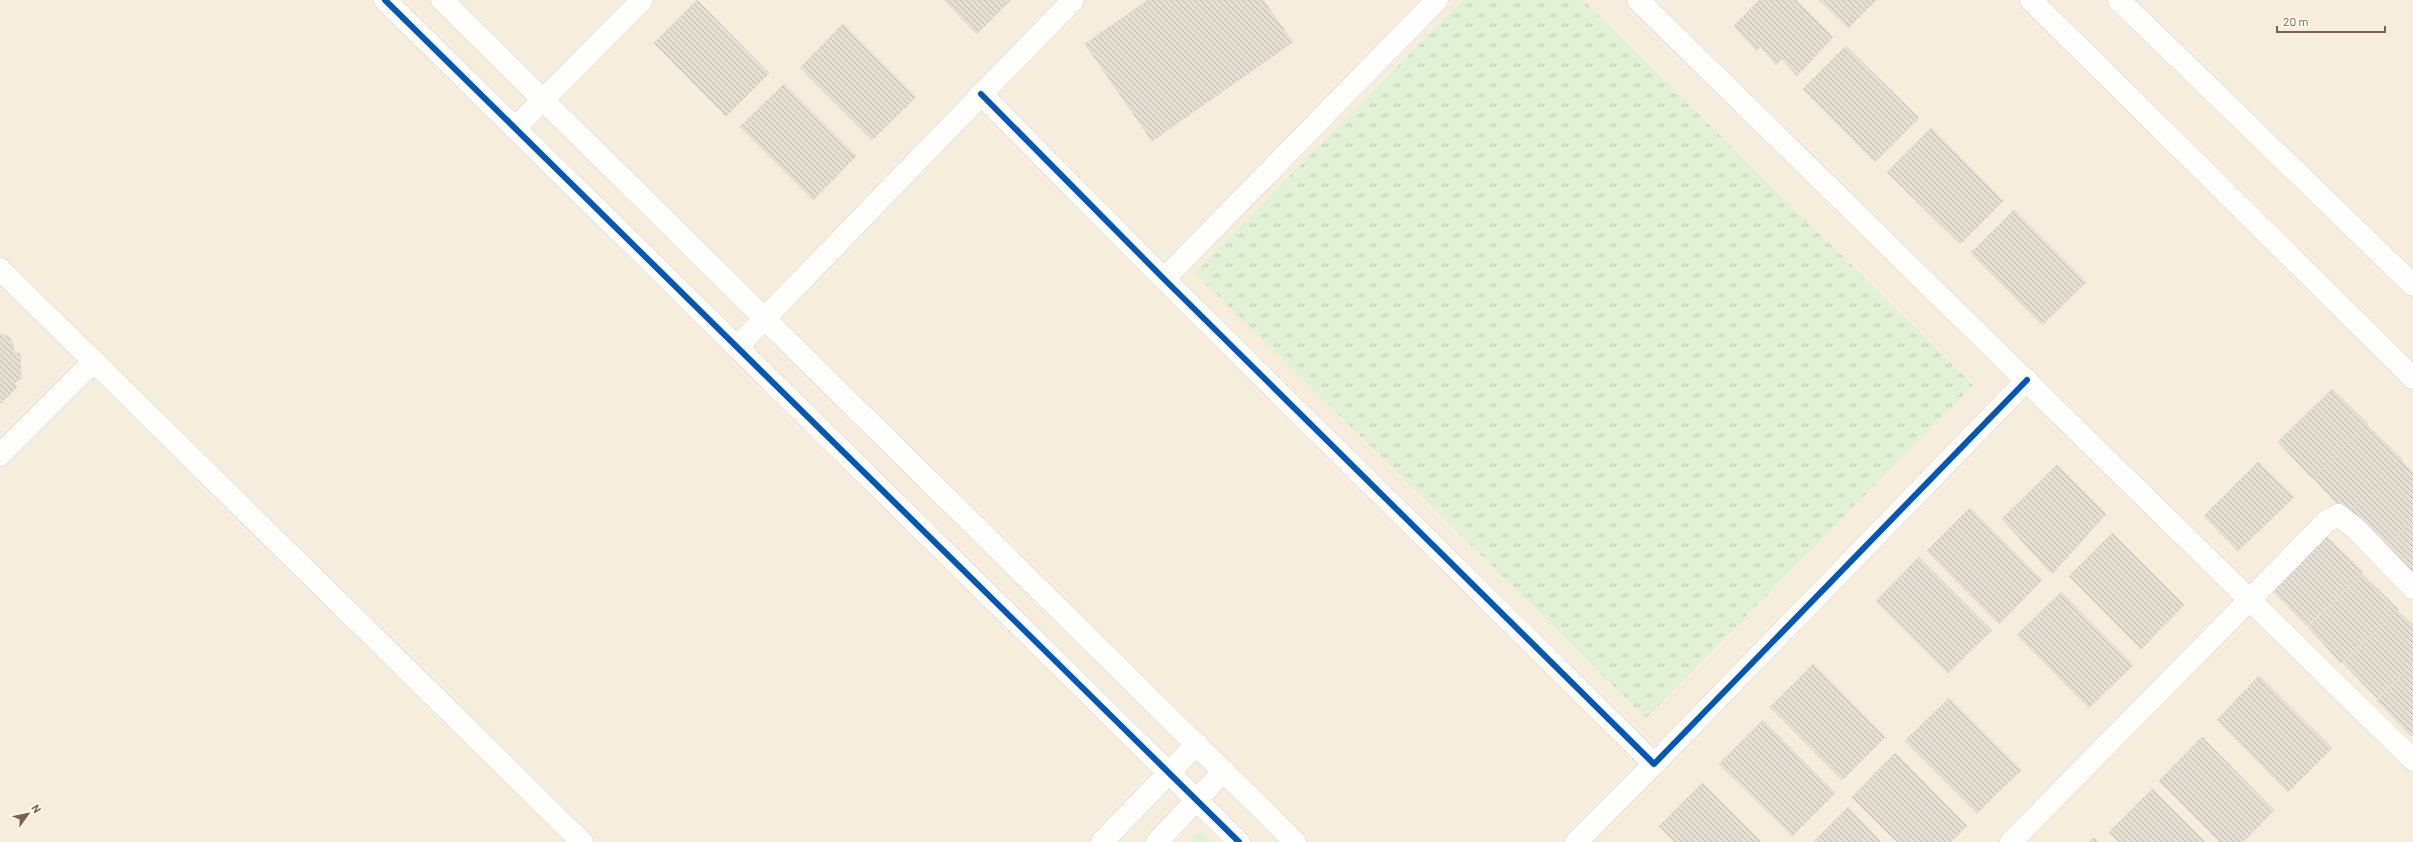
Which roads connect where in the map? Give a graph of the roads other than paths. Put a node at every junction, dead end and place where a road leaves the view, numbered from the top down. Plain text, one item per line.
1 (384, 0) edge
2 (442, 0) edge
3 (642, 0) edge
4 (1073, 0) edge
5 (1437, 0) edge
6 (1638, 0) edge
7 (2032, 0) edge
8 (2119, 0) edge
9 (981, 94) junction
10 (543, 99) junction
11 (514, 128) junction
12 (0, 269) edge
13 (1164, 279) junction
14 (2413, 285) edge
15 (764, 319) junction
16 (737, 347) junction
17 (94, 361) junction
18 (2413, 378) edge
19 (2027, 380) junction
20 (0, 455) edge
21 (2413, 588) edge
22 (2250, 599) junction
23 (1196, 744) junction
24 (2413, 760) edge
25 (1654, 764) junction
26 (1224, 771) junction
27 (1170, 774) junction
28 (1198, 801) junction
29 (582, 842) edge
30 (1102, 842) edge
31 (1157, 842) edge
32 (1239, 842) edge
33 (1295, 842) edge
34 (1576, 842) edge
35 (2011, 842) edge

1 - 11 street
2 - 10 street
3 - 10 street
4 - 9 street
5 - 13 street
6 - 19 street
7 - 18 street
8 - 14 street
9 - 13 street
9 - 15 street
10 - 11 street
10 - 15 street
11 - 16 street
12 - 17 street
13 - 25 street
15 - 16 street
15 - 23 street
16 - 27 street
17 - 20 street
17 - 29 street
19 - 22 street
19 - 25 street
21 - 22 street
22 - 24 street
22 - 35 street
23 - 26 street
23 - 27 street
25 - 34 street
26 - 28 street
26 - 33 street
27 - 28 street
27 - 30 street
28 - 31 street
28 - 32 street

